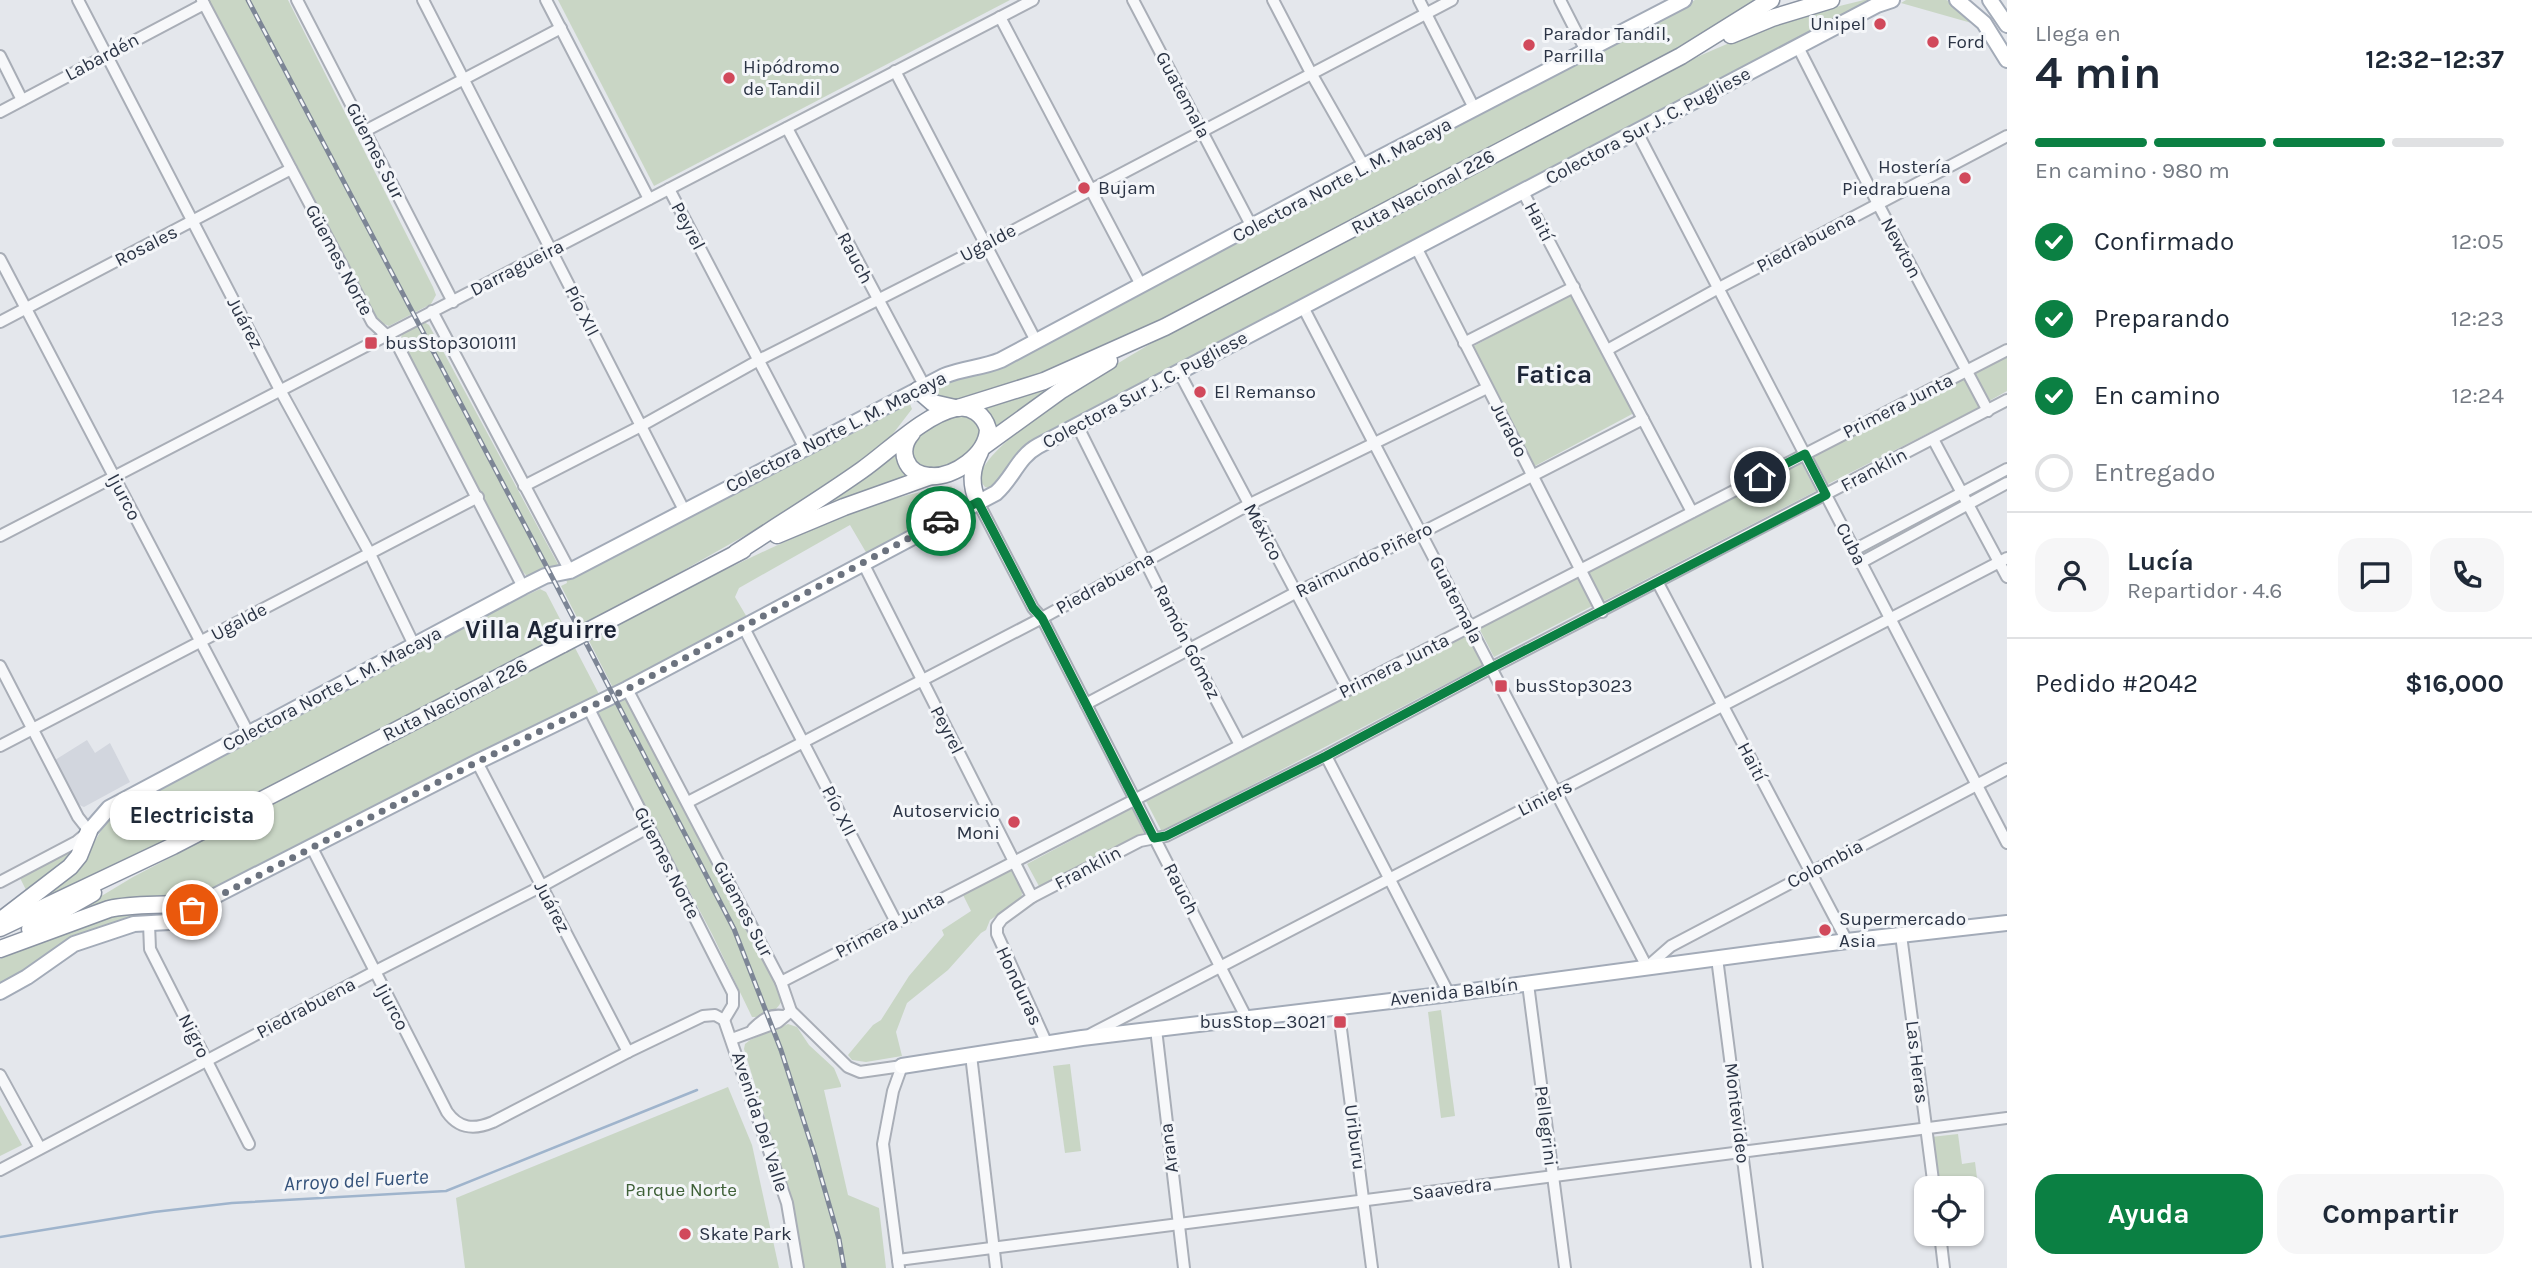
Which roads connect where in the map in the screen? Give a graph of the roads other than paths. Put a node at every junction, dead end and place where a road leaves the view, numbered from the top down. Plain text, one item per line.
1 (78, 0) edge
2 (297, 0) edge
3 (423, 0) edge
4 (546, 0) edge
5 (1033, 0) edge
6 (1133, 0) edge
7 (1273, 0) edge
8 (1419, 0) edge
9 (1452, 0) edge
10 (1560, 0) edge
11 (1684, 0) edge
12 (1771, 0) edge
13 (1831, 0) edge
14 (1892, 0) edge
15 (1958, 0) edge
16 (1990, 0) edge
17 (2000, 0) edge
18 (203, 2) edge
19 (1426, 13) junction
20 (1000, 17) junction
21 (2007, 24) edge
22 (561, 28) junction
23 (1798, 47) junction
24 (1586, 51) junction
25 (105, 55) junction
26 (0, 56) edge
27 (1681, 57) junction
28 (2007, 60) edge
29 (895, 71) junction
30 (1311, 73) junction
31 (463, 80) junction
32 (22, 100) junction
33 (1475, 110) junction
34 (0, 112) edge
35 (787, 128) junction
36 (1202, 130) junction
37 (365, 131) junction
38 (1637, 132) junction
39 (2007, 136) edge
40 (1364, 166) junction
41 (291, 169) junction
42 (1090, 188) junction
43 (669, 189) junction
44 (1523, 192) junction
45 (649, 199) junction
46 (1878, 204) junction
47 (192, 223) junction
48 (1252, 227) junction
49 (986, 245) junction
50 (1416, 247) junction
51 (551, 250) junction
52 (0, 259) edge
53 (1141, 285) junction
54 (1574, 287) junction
55 (1717, 289) junction
56 (877, 300) junction
57 (453, 302) junction
58 (1303, 307) junction
59 (26, 309) junction
60 (432, 311) junction
61 (0, 322) edge
62 (1165, 327) junction
63 (387, 334) junction
64 (1035, 341) junction
65 (1464, 343) junction
66 (2007, 349) edge
67 (1607, 350) junction
68 (759, 360) junction
69 (1967, 370) junction
70 (1179, 373) junction
71 (921, 388) junction
72 (1487, 388) junction
73 (280, 390) junction
74 (2007, 400) edge
75 (956, 408) junction
76 (1988, 411) junction
77 (1643, 419) junction
78 (1077, 425) junction
79 (641, 426) junction
80 (913, 432) junction
81 (1933, 439) junction
82 (1373, 442) junction
83 (983, 448) junction
84 (805, 449) junction
85 (1805, 454) junction
86 (2007, 469) edge
87 (1532, 475) junction
88 (933, 476) junction
89 (113, 477) junction
90 (2007, 484) edge
91 (524, 486) junction
92 (1961, 494) junction
93 (1826, 495) junction
94 (478, 496) junction
95 (978, 502) junction
96 (1248, 505) junction
97 (1968, 505) junction
98 (684, 510) junction
99 (1692, 512) junction
100 (1421, 533) junction
101 (0, 536) edge
102 (1854, 550) junction
103 (369, 552) junction
104 (736, 553) junction
105 (1146, 560) junction
106 (2003, 560) edge
107 (863, 563) junction
108 (1860, 563) junction
109 (1581, 570) junction
110 (570, 571) junction
111 (2007, 577) edge
112 (1658, 583) junction
113 (523, 587) junction
114 (1295, 593) junction
115 (1602, 612) junction
116 (1042, 618) junction
117 (1890, 619) junction
118 (743, 626) junction
119 (1470, 627) junction
120 (200, 642) junction
121 (414, 645) junction
122 (1189, 649) junction
123 (0, 666) edge
124 (1491, 668) junction
125 (921, 680) junction
126 (627, 689) junction
127 (1348, 690) junction
128 (1086, 704) junction
129 (1723, 706) junction
130 (588, 707) junction
131 (34, 729) junction
132 (249, 734) junction
133 (804, 742) junction
134 (1240, 745) junction
135 (0, 746) edge
136 (1326, 756) junction
137 (477, 762) junction
138 (2007, 769) edge
139 (1977, 785) junction
140 (1556, 793) junction
141 (1135, 800) junction
142 (688, 802) junction
143 (649, 827) junction
144 (89, 831) junction
145 (1154, 838) junction
146 (2007, 843) edge
147 (173, 846) junction
148 (312, 848) junction
149 (1014, 860) junction
150 (1810, 872) junction
151 (1391, 878) junction
152 (0, 882) edge
153 (542, 886) junction
154 (1032, 897) junction
155 (209, 899) junction
156 (0, 921) edge
157 (896, 922) junction
158 (2007, 923) edge
159 (149, 924) junction
160 (998, 926) joint
161 (0, 929) edge
162 (1901, 935) junction
163 (1847, 941) junction
164 (0, 947) edge
165 (1717, 958) junction
166 (1220, 967) junction
167 (1647, 967) junction
168 (374, 972) junction
169 (781, 982) junction
170 (1528, 984) junction
171 (0, 992) edge
172 (1449, 994) junction
173 (1338, 1006) junction
174 (787, 1014) junction
175 (1246, 1017) junction
176 (724, 1020) junction
177 (1156, 1029) junction
178 (1082, 1038) junction
179 (732, 1039) junction
180 (1046, 1044) junction
181 (628, 1052) junction
182 (971, 1055) junction
183 (207, 1061) junction
184 (902, 1066) junction
185 (0, 1075) edge
186 (2007, 1118) edge
187 (1926, 1128) junction
188 (249, 1144) dead end
189 (40, 1148) junction
190 (1742, 1152) junction
191 (0, 1170) edge
192 (1553, 1176) junction
193 (1932, 1176) edge
194 (1363, 1200) junction
195 (1178, 1224) junction
196 (1941, 1246) edge
197 (993, 1248) junction
198 (898, 1264) edge
199 (798, 1268) edge
200 (996, 1268) edge
201 (1184, 1268) edge
202 (1372, 1268) edge
203 (1565, 1268) edge
204 (1758, 1268) edge
205 (1944, 1268) edge

1 - 25 street, Juárez
2 - 37 street, Güemes Sur
3 - 31 street, Pío XII
4 - 22 street, Peyrel
5 - 20 street, Darragueira
6 - 36 street, Guatemala
7 - 30 street
8 - 19 street
9 - 19 street, Ugalde
10 - 24 street
11 - 24 main road, Colectora Norte L. M. Macaya
12 - 27 highway, Ruta Nacional 226
13 - 27 highway, Ruta Nacional 226
14 - 23 main road, Colectora Sur J. C. Pugliese
15 - 28 main road
16 - 21 main road
17 - 21 main road
18 - 25 street, Labardén
18 - 41 street, Güemes Norte
19 - 30 street, Ugalde
19 - 33 street
20 - 29 street, Darragueira
20 - 42 street
22 - 31 street
22 - 45 street, Peyrel
23 - 38 main road, Colectora Sur J. C. Pugliese
23 - 46 street, Newton
24 - 33 main road, Colectora Norte L. M. Macaya
25 - 32 street, Labardén
25 - 47 street, Juárez
26 - 32 street
27 - 62 highway, Ruta Nacional 226
29 - 35 street, Darragueira
29 - 49 street
30 - 36 street, Ugalde
30 - 40 street
31 - 37 street
31 - 51 street, Pío XII
32 - 34 street, Labardén
33 - 40 main road, Colectora Norte L. M. Macaya
35 - 43 street, Darragueira
35 - 56 street, Rauch
36 - 42 street, Ugalde
36 - 48 street, Guatemala
37 - 57 street, Güemes Sur
38 - 44 main road, Colectora Sur J. C. Pugliese
38 - 55 street, Cuba
39 - 46 street, Piedrabuena
40 - 48 main road, Colectora Norte L. M. Macaya
41 - 47 street, Rosales
41 - 63 street, Güemes Norte
42 - 49 street, Ugalde
42 - 53 street
43 - 45 street, Darragueira
43 - 68 street, Peyrel
44 - 50 main road, Colectora Sur J. C. Pugliese
44 - 54 street, Haití
45 - 51 street, Darragueira
46 - 55 street, Piedrabuena
46 - 69 street, Newton
47 - 59 street, Rosales
47 - 73 street, Juárez
48 - 53 main road, Colectora Norte L. M. Macaya
49 - 56 street, Ugalde
49 - 64 street
50 - 58 main road, Colectora Sur J. C. Pugliese
50 - 65 street, Jurado
51 - 57 street, Darragueira
51 - 79 street, Pío XII
52 - 59 street, Ijurco
53 - 64 main road, Colectora Norte L. M. Macaya
54 - 65 street
54 - 67 street, Haití
55 - 67 street, Piedrabuena
55 - 85 street, Cuba
56 - 68 street, Ugalde
56 - 71 street, Rauch
57 - 60 street, Darragueira
58 - 70 main road, Colectora Sur J. C. Pugliese
58 - 82 street, Guatemala
59 - 61 street, Rosales
59 - 89 street, Ijurco
60 - 63 street, Darragueira
60 - 91 street
62 - 75 highway, Ruta Nacional 226
62 - 83 highway, Ruta Nacional 226
63 - 73 street, Darragueira
63 - 94 street, Güemes Norte
64 - 71 main road, Colectora Norte L. M. Macaya
65 - 72 street, Jurado
66 - 69 street, Primera Junta
67 - 77 street, Haití
68 - 79 street, Ugalde
68 - 84 street, Peyrel
69 - 76 street, Newton
69 - 85 street, Primera Junta
70 - 78 main road, Colectora Sur J. C. Pugliese
70 - 96 street, México
71 - 75 highway
71 - 80 highway
71 - 84 main road, Colectora Norte L. M. Macaya
72 - 82 street, Piedrabuena
72 - 87 street, Jurado
73 - 89 street, Darragueira
73 - 103 street, Juárez
74 - 76 street, Franklin
75 - 80 highway, Ruta Nacional 226
75 - 83 highway
76 - 81 street, Franklin
77 - 87 street, Raimundo Piñero
77 - 99 street, Haití
78 - 95 main road, Colectora Sur J. C. Pugliese
78 - 105 street, Ramón Gómez
79 - 91 street, Ugalde
79 - 98 street, Pío XII
80 - 88 highway
80 - 104 highway, Ruta Nacional 226
81 - 92 street
81 - 93 street, Franklin
82 - 96 street, Piedrabuena
82 - 100 street, Guatemala
83 - 88 highway, Ruta Nacional 226
83 - 95 highway
84 - 98 main road, Colectora Norte L. M. Macaya
85 - 93 street, Cuba
85 - 99 street, Primera Junta
86 - 92 street
87 - 100 street, Raimundo Piñero
87 - 109 street, Jurado
88 - 95 highway
88 - 104 highway, Ruta Nacional 226
89 - 101 street, Darragueira
89 - 120 street, Ijurco
90 - 97 street
91 - 110 street
92 - 97 street
92 - 102 street
93 - 102 street, Cuba
93 - 112 street, Franklin
94 - 103 street, Ugalde
94 - 113 street, Güemes Norte
95 - 107 main road, Colectora Sur J. C. Pugliese
95 - 116 street, Rauch
96 - 105 street, Piedrabuena
96 - 114 street, México
97 - 106 street
97 - 108 street
98 - 110 main road, Colectora Norte L. M. Macaya
99 - 109 street, Primera Junta
100 - 114 street, Raimundo Piñero
100 - 119 street, Guatemala
102 - 108 street, Cuba
103 - 120 street, Ugalde
103 - 121 street, Juárez
104 - 147 highway, Ruta Nacional 226, bridge
105 - 116 street, Piedrabuena
105 - 122 street, Ramón Gómez
106 - 111 street
106 - 117 street, Liniers
107 - 118 main road, Colectora Sur J. C. Pugliese
107 - 125 street, Peyrel
108 - 117 street, Cuba
109 - 115 street, Jurado
109 - 119 street, Primera Junta
110 - 113 main road, Colectora Norte L. M. Macaya
112 - 115 street, Franklin
112 - 129 street, Haití
113 - 121 main road, Colectora Norte L. M. Macaya
114 - 122 street, Raimundo Piñero
114 - 127 street, México
115 - 124 street, Franklin
116 - 125 street, Piedrabuena
116 - 128 street, Rauch
117 - 129 street, Liniers
117 - 139 street, Cuba
118 - 126 main road, Colectora Sur J. C. Pugliese
118 - 133 street, Pío XII
119 - 124 street, Guatemala
119 - 127 street, Primera Junta
120 - 131 street, Ugalde
120 - 132 street, Ijurco
121 - 132 main road, Colectora Norte L. M. Macaya
122 - 128 street, Raimundo Piñero
122 - 134 street, Ramón Gómez
123 - 131 street
124 - 136 street, Franklin
124 - 140 street, Guatemala
125 - 133 street, Piedrabuena
125 - 149 street, Peyrel
126 - 130 main road, Colectora Sur J. C. Pugliese
126 - 142 street, Güemes Sur
127 - 134 street, Primera Junta
128 - 141 street, Rauch
129 - 140 street, Liniers
129 - 150 street, Haití
130 - 137 main road, Colectora Sur J. C. Pugliese
130 - 143 street, Güemes Norte
131 - 135 street, Ugalde
131 - 144 street
132 - 144 main road, Colectora Norte L. M. Macaya
133 - 142 street, Piedrabuena
133 - 157 street, Pío XII
134 - 141 street, Primera Junta
136 - 145 street, Franklin
136 - 151 street
137 - 148 main road, Colectora Sur J. C. Pugliese
137 - 153 street, Juárez
138 - 139 street, Colombia
139 - 146 street, Cuba
139 - 150 street, Colombia
140 - 151 street, Liniers
140 - 167 street, Guatemala
141 - 145 street, Rauch
141 - 149 street, Primera Junta
142 - 169 street, Güemes Sur
143 - 153 street, Piedrabuena
143 - 176 street, Güemes Norte
144 - 152 street, Colectora Norte L. M. Macaya
144 - 156 highway
145 - 154 street, Franklin
145 - 166 street, Rauch
147 - 161 highway, Ruta Nacional 226
147 - 164 highway, Ruta Nacional 226
148 - 155 main road, Colectora Sur J. C. Pugliese
148 - 168 street, Ijurco
149 - 154 street, Peyrel
149 - 157 street, Primera Junta
150 - 163 street, Haití
150 - 167 street, Colombia
151 - 166 street, Liniers
151 - 172 street
153 - 168 street, Piedrabuena
153 - 181 street, Juárez
154 - 160 street, Franklin
155 - 159 main road, Colectora Sur J. C. Pugliese
155 - 164 highway
157 - 169 street, Primera Junta
158 - 162 main road, Avenida Balbín
159 - 171 main road, Colectora Sur J. C. Pugliese
159 - 183 street, Nigro
160 - 180 street, Honduras
162 - 163 main road, Avenida Balbín
162 - 187 street, Las Heras
163 - 165 main road, Avenida Balbín
165 - 167 main road, Avenida Balbín
165 - 190 street, Montevideo
166 - 175 street, Rauch
166 - 178 street, Liniers
167 - 170 main road, Avenida Balbín
168 - 181 street, Ijurco
168 - 183 street, Piedrabuena
169 - 174 street, Güemes Sur
170 - 172 main road, Avenida Balbín
170 - 192 street, Pellegrini
172 - 173 main road, Avenida Balbín
173 - 175 main road, Avenida Balbín
173 - 194 street, Uriburu
174 - 179 street
174 - 184 street, Güemes Sur
175 - 177 main road, Avenida Balbín
176 - 179 street, Avenida Del Valle
176 - 181 street
177 - 178 main road, Avenida Balbín
177 - 195 street, Arana
178 - 180 main road, Avenida Balbín
179 - 199 street, Avenida Del Valle
180 - 182 main road, Avenida Balbín
182 - 184 main road, Avenida Balbín
182 - 197 street
183 - 188 street, Nigro
183 - 189 street, Piedrabuena
184 - 198 street
185 - 189 street
186 - 187 street, Saavedra
187 - 190 street, Saavedra
187 - 193 street, Las Heras
189 - 191 street, Piedrabuena
190 - 192 street, Saavedra
190 - 204 street, Montevideo
192 - 194 street, Saavedra
192 - 203 street, Pellegrini
194 - 195 street, Saavedra
194 - 202 street, Uriburu
195 - 197 street, Saavedra
195 - 201 street, Arana
196 - 205 street
197 - 198 street, Saavedra
197 - 200 street

